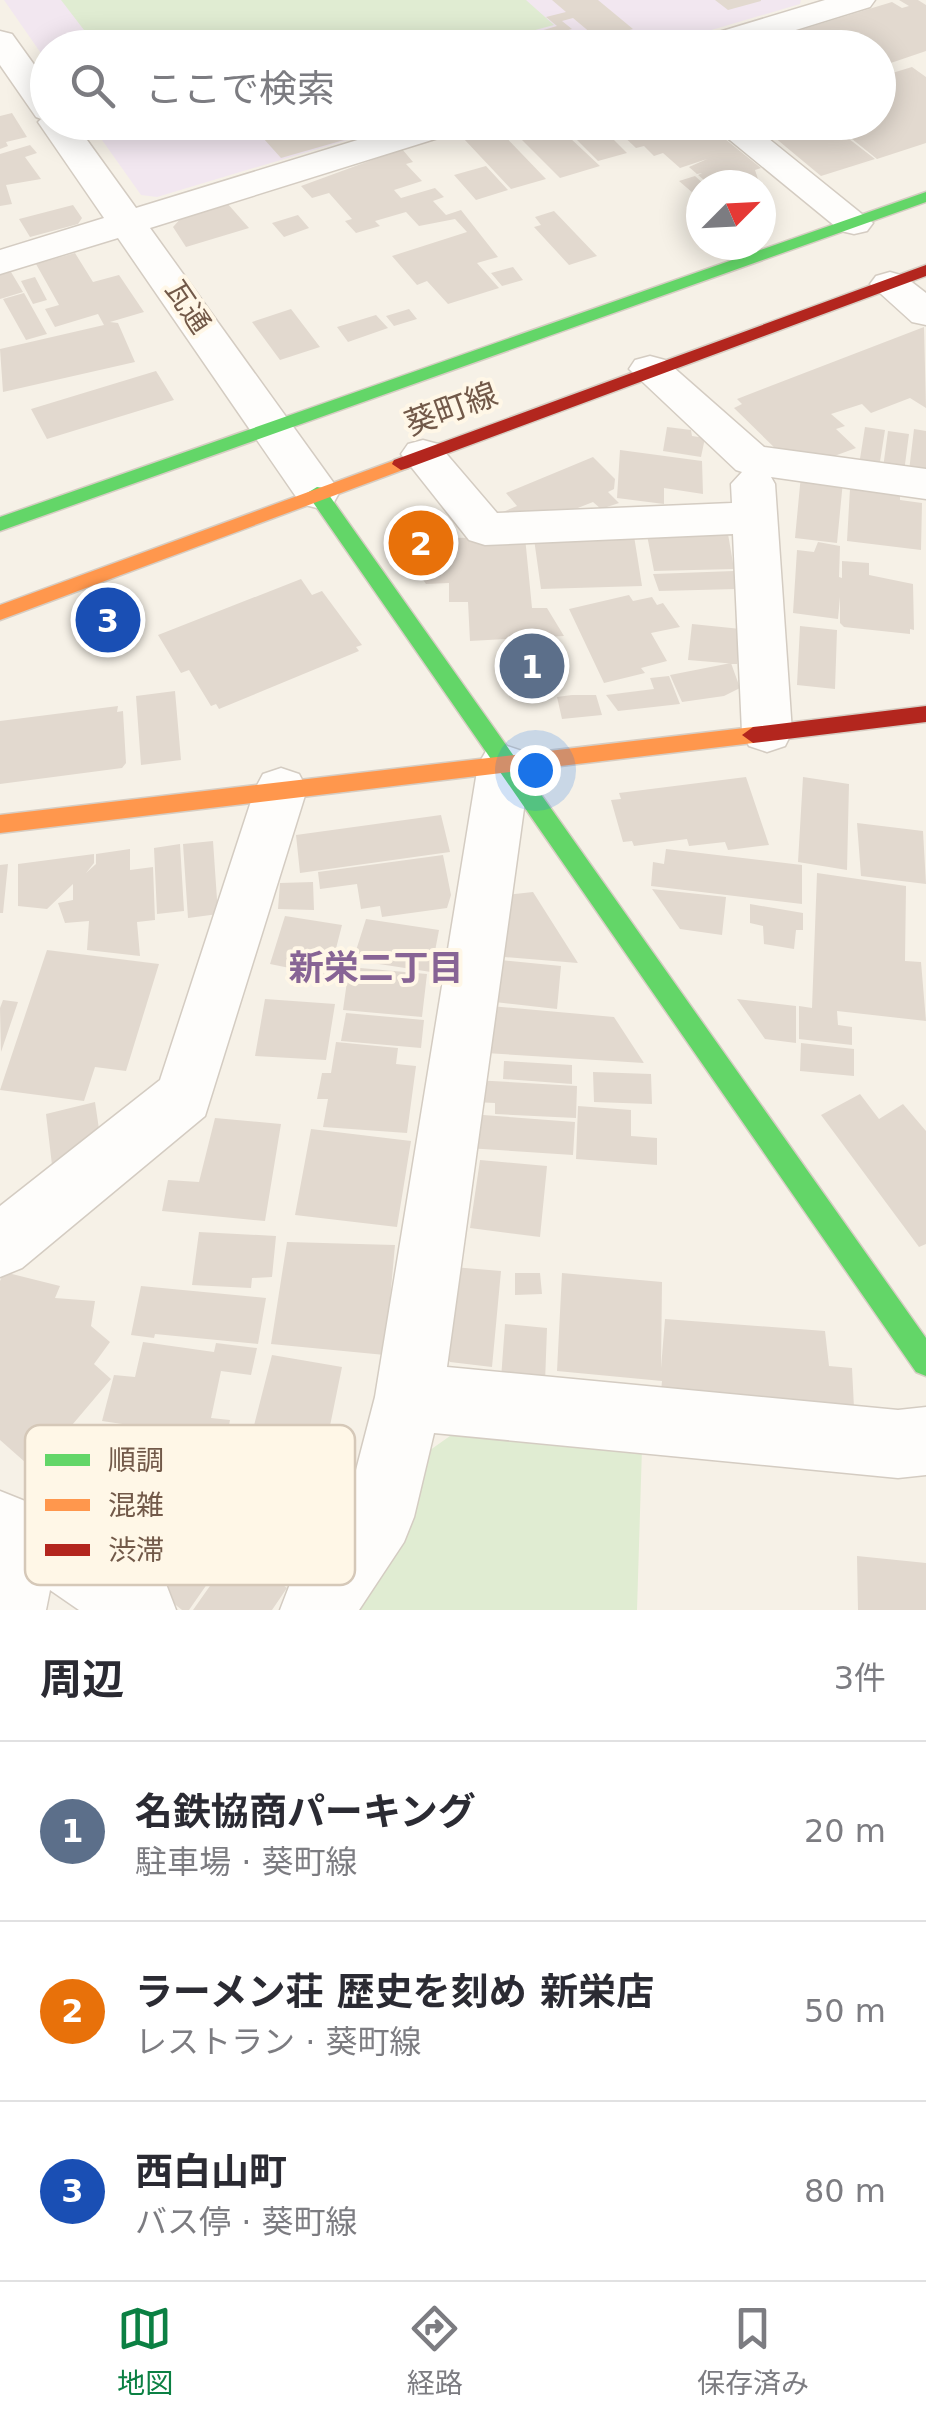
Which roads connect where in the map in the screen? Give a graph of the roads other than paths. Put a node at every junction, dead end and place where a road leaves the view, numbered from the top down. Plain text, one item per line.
1 (842, 2) edge
2 (756, 30) edge
3 (0, 41) edge
4 (30, 98) edge
5 (62, 140) edge
6 (396, 140) edge
7 (749, 140) edge
8 (926, 198) edge
9 (130, 222) junction
10 (854, 224) junction
11 (0, 262) edge
12 (908, 277) edge
13 (926, 313) edge
14 (650, 370) junction
15 (272, 429) junction
16 (424, 454) junction
17 (751, 460) junction
18 (926, 484) edge
19 (317, 493) junction
20 (755, 518) junction
21 (0, 524) edge
22 (0, 613) edge
23 (926, 714) edge
24 (767, 732) junction
25 (504, 765) junction
26 (281, 790) junction
27 (0, 824) edge
28 (0, 1246) edge
29 (926, 1362) edge
30 (409, 1397) junction
31 (926, 1441) edge
32 (355, 1552) edge
33 (106, 1585) edge
34 (333, 1585) edge
35 (140, 1610) edge
36 (316, 1610) edge

1 - 2 street
3 - 4 street, 瓦通
5 - 9 street, 瓦通
6 - 9 street
7 - 10 street
8 - 10 street, 葵町線
9 - 11 street
9 - 15 street, 瓦通
10 - 15 street, 葵町線
12 - 13 street
12 - 14 street, 葵町線
14 - 16 street, 葵町線
14 - 17 street
15 - 19 street, 瓦通
15 - 21 street, 葵町線
16 - 19 street, 葵町線
16 - 20 street
17 - 18 street
17 - 20 street
19 - 22 street, 葵町線
19 - 25 street
20 - 24 street
23 - 24 street
24 - 25 street
25 - 26 street
25 - 29 street
25 - 30 street
26 - 27 street
26 - 28 street
30 - 31 street
30 - 32 street
33 - 35 street
34 - 36 street

